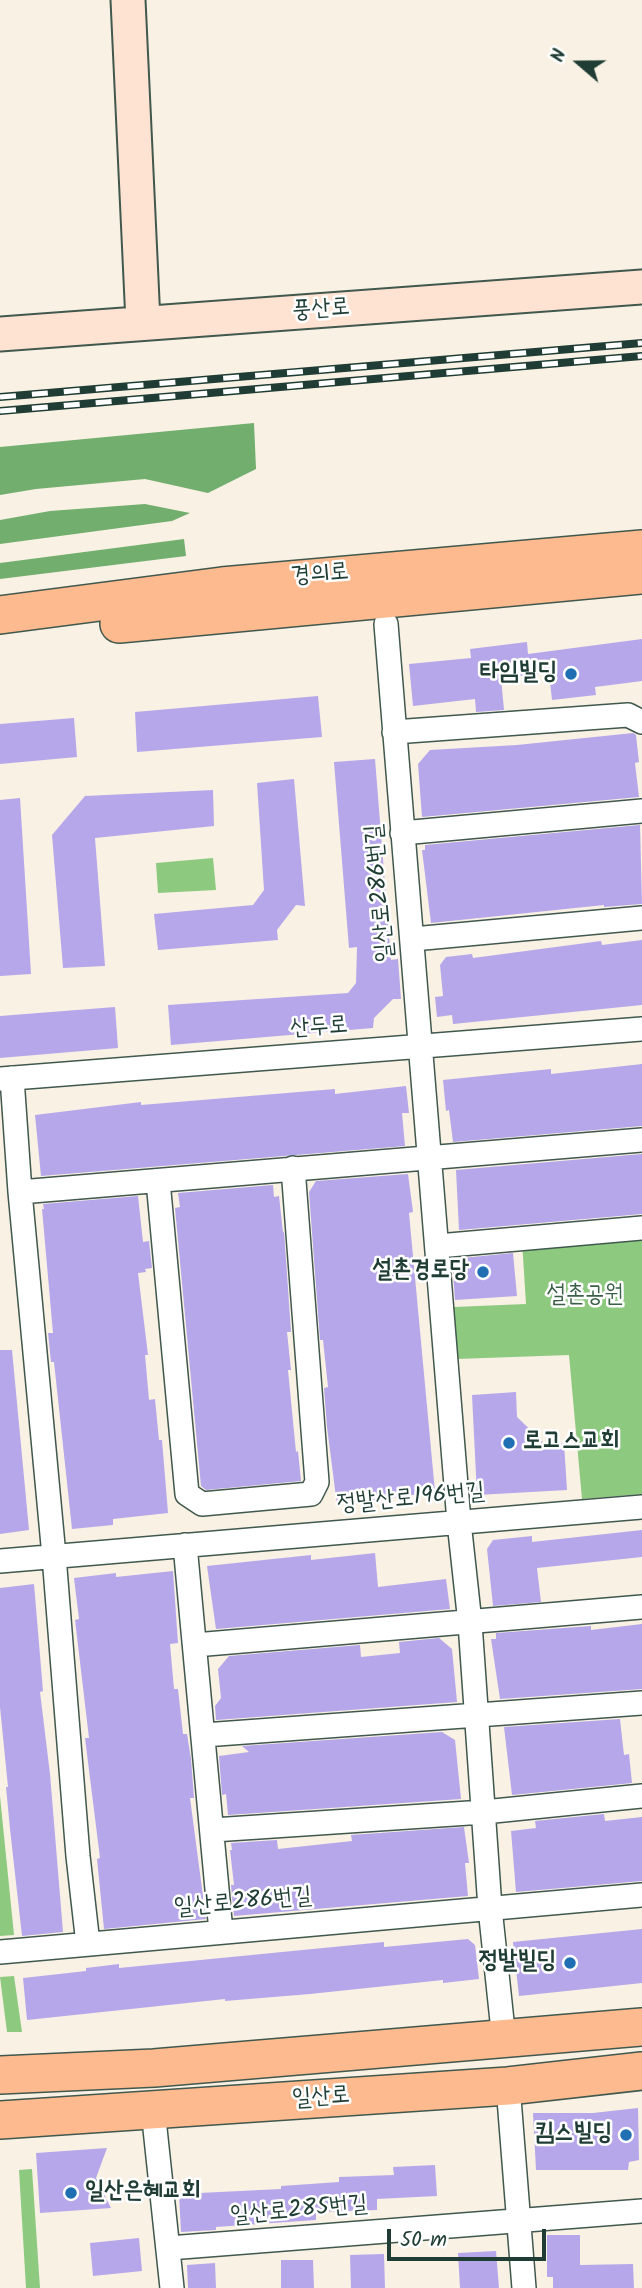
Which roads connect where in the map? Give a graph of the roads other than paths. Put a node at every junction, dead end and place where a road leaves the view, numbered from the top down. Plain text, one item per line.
1 (128, 0) edge
2 (642, 287) edge
3 (143, 322) junction
4 (0, 334) edge
5 (642, 536) edge
6 (642, 549) edge
7 (642, 575) edge
8 (642, 598) edge
9 (0, 615) edge
10 (70, 618) junction
11 (386, 624) junction
12 (0, 636) edge
13 (635, 719) edge
14 (394, 733) junction
15 (642, 811) edge
16 (402, 833) junction
17 (642, 918) edge
18 (413, 939) junction
19 (642, 1029) edge
20 (420, 1047) junction
21 (6, 1078) edge
22 (642, 1140) edge
23 (430, 1158) junction
24 (293, 1168) junction
25 (158, 1181) junction
26 (20, 1192) junction
27 (642, 1228) edge
28 (438, 1246) junction
29 (642, 1507) edge
30 (459, 1522) junction
31 (185, 1545) junction
32 (54, 1556) junction
33 (0, 1560) edge
34 (642, 1608) edge
35 (470, 1623) junction
36 (195, 1645) junction
37 (642, 1703) edge
38 (476, 1715) junction
39 (204, 1735) junction
40 (642, 1796) edge
41 (484, 1812) junction
42 (213, 1830) junction
43 (642, 1895) edge
44 (490, 1908) junction
45 (221, 1932) junction
46 (88, 1944) junction
47 (0, 1952) edge
48 (642, 2027) edge
49 (504, 2040) junction
50 (642, 2071) edge
51 (0, 2075) edge
52 (508, 2087) junction
53 (153, 2110) junction
54 (0, 2120) edge
55 (642, 2211) edge
56 (518, 2221) junction
57 (169, 2249) junction
58 (172, 2288) edge
59 (524, 2288) edge

1 - 3 street
2 - 3 street, 풍산로
3 - 4 street, 풍산로
5 - 10 main road
6 - 10 main road, 경의로
7 - 10 main road, 경의로
8 - 11 main road
9 - 10 main road, 경의로
10 - 11 main road
10 - 12 main road, 경의로
11 - 14 street, 일산로286번길
13 - 14 street
14 - 16 street, 일산로286번길
15 - 16 street
16 - 18 street, 일산로286번길
17 - 18 street
18 - 20 street, 일산로286번길
19 - 20 street, 산두로
20 - 21 street, 산두로
20 - 23 street, 일산로286번길
21 - 26 street
22 - 23 street
23 - 24 street
23 - 28 street, 일산로286번길
24 - 25 street
24 - 25 street, 정발산로196번길
25 - 26 street
26 - 32 street
27 - 28 street
28 - 30 street, 일산로286번길
29 - 30 street, 정발산로196번길
30 - 31 street, 정발산로196번길
30 - 35 street, 일산로286번길
31 - 32 street, 정발산로196번길
31 - 36 street
32 - 33 street, 정발산로196번길
32 - 46 street
34 - 35 street
35 - 36 street
35 - 38 street, 일산로286번길
36 - 39 street
37 - 38 street
38 - 39 street
38 - 41 street, 일산로286번길
39 - 42 street
40 - 41 street
41 - 42 street
41 - 44 street, 일산로286번길
42 - 45 street
43 - 44 street, 일산로286번길
44 - 45 street, 일산로286번길
44 - 49 street, 일산로286번길
45 - 46 street, 일산로286번길
46 - 47 street, 일산로286번길
48 - 49 main road, 일산로
49 - 51 main road, 일산로
50 - 52 main road, 일산로
52 - 53 main road, 일산로
52 - 56 street
53 - 54 main road, 일산로
53 - 57 street
55 - 56 street, 일산로285번길
56 - 57 street, 일산로285번길
56 - 59 street
57 - 58 street

